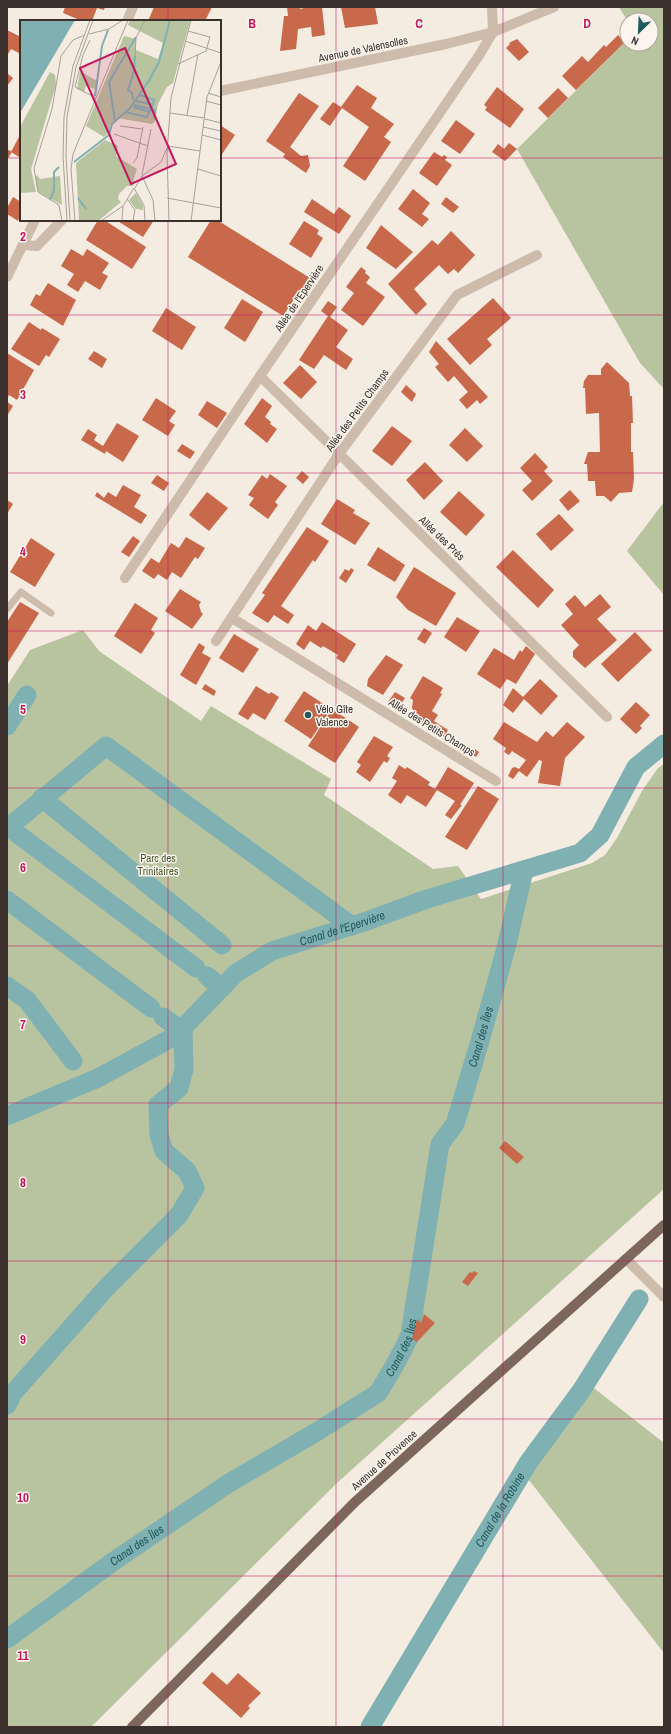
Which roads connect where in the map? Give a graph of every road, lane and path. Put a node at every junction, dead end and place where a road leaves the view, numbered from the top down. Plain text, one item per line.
1 (133, 7) edge
2 (492, 7) edge
3 (554, 7) edge
4 (127, 20) edge
5 (492, 32) junction
6 (221, 92) edge
7 (35, 221) edge
8 (61, 221) edge
9 (23, 245) junction
10 (538, 255) dead end
11 (8, 274) edge
12 (260, 376) junction
13 (339, 454) junction
14 (126, 578) dead end
15 (7, 609) edge
16 (51, 613) dead end
17 (232, 618) junction
18 (216, 641) dead end
19 (607, 717) dead end
20 (496, 781) dead end
21 (664, 1225) edge
22 (626, 1259) junction
23 (664, 1297) edge
24 (132, 1727) edge

1 - 4 street
2 - 5 street
3 - 5 street, Avenue de Valensolles
5 - 6 street, Avenue de Valensolles
5 - 12 street, Allée de l'Epervière
7 - 9 street
8 - 9 street
9 - 11 street
10 - 13 street, Allée des Petits Champs
12 - 13 street, Allée des Prés
12 - 14 street, Allée de l'Epervière
13 - 17 street, Allée des Petits Champs
13 - 19 street, Allée des Prés
15 - 16 lane
17 - 18 street, Allée des Petits Champs
17 - 20 street, Allée des Petits Champs
21 - 22 main road, Avenue de Provence
22 - 23 street
22 - 24 main road, Avenue de Provence

